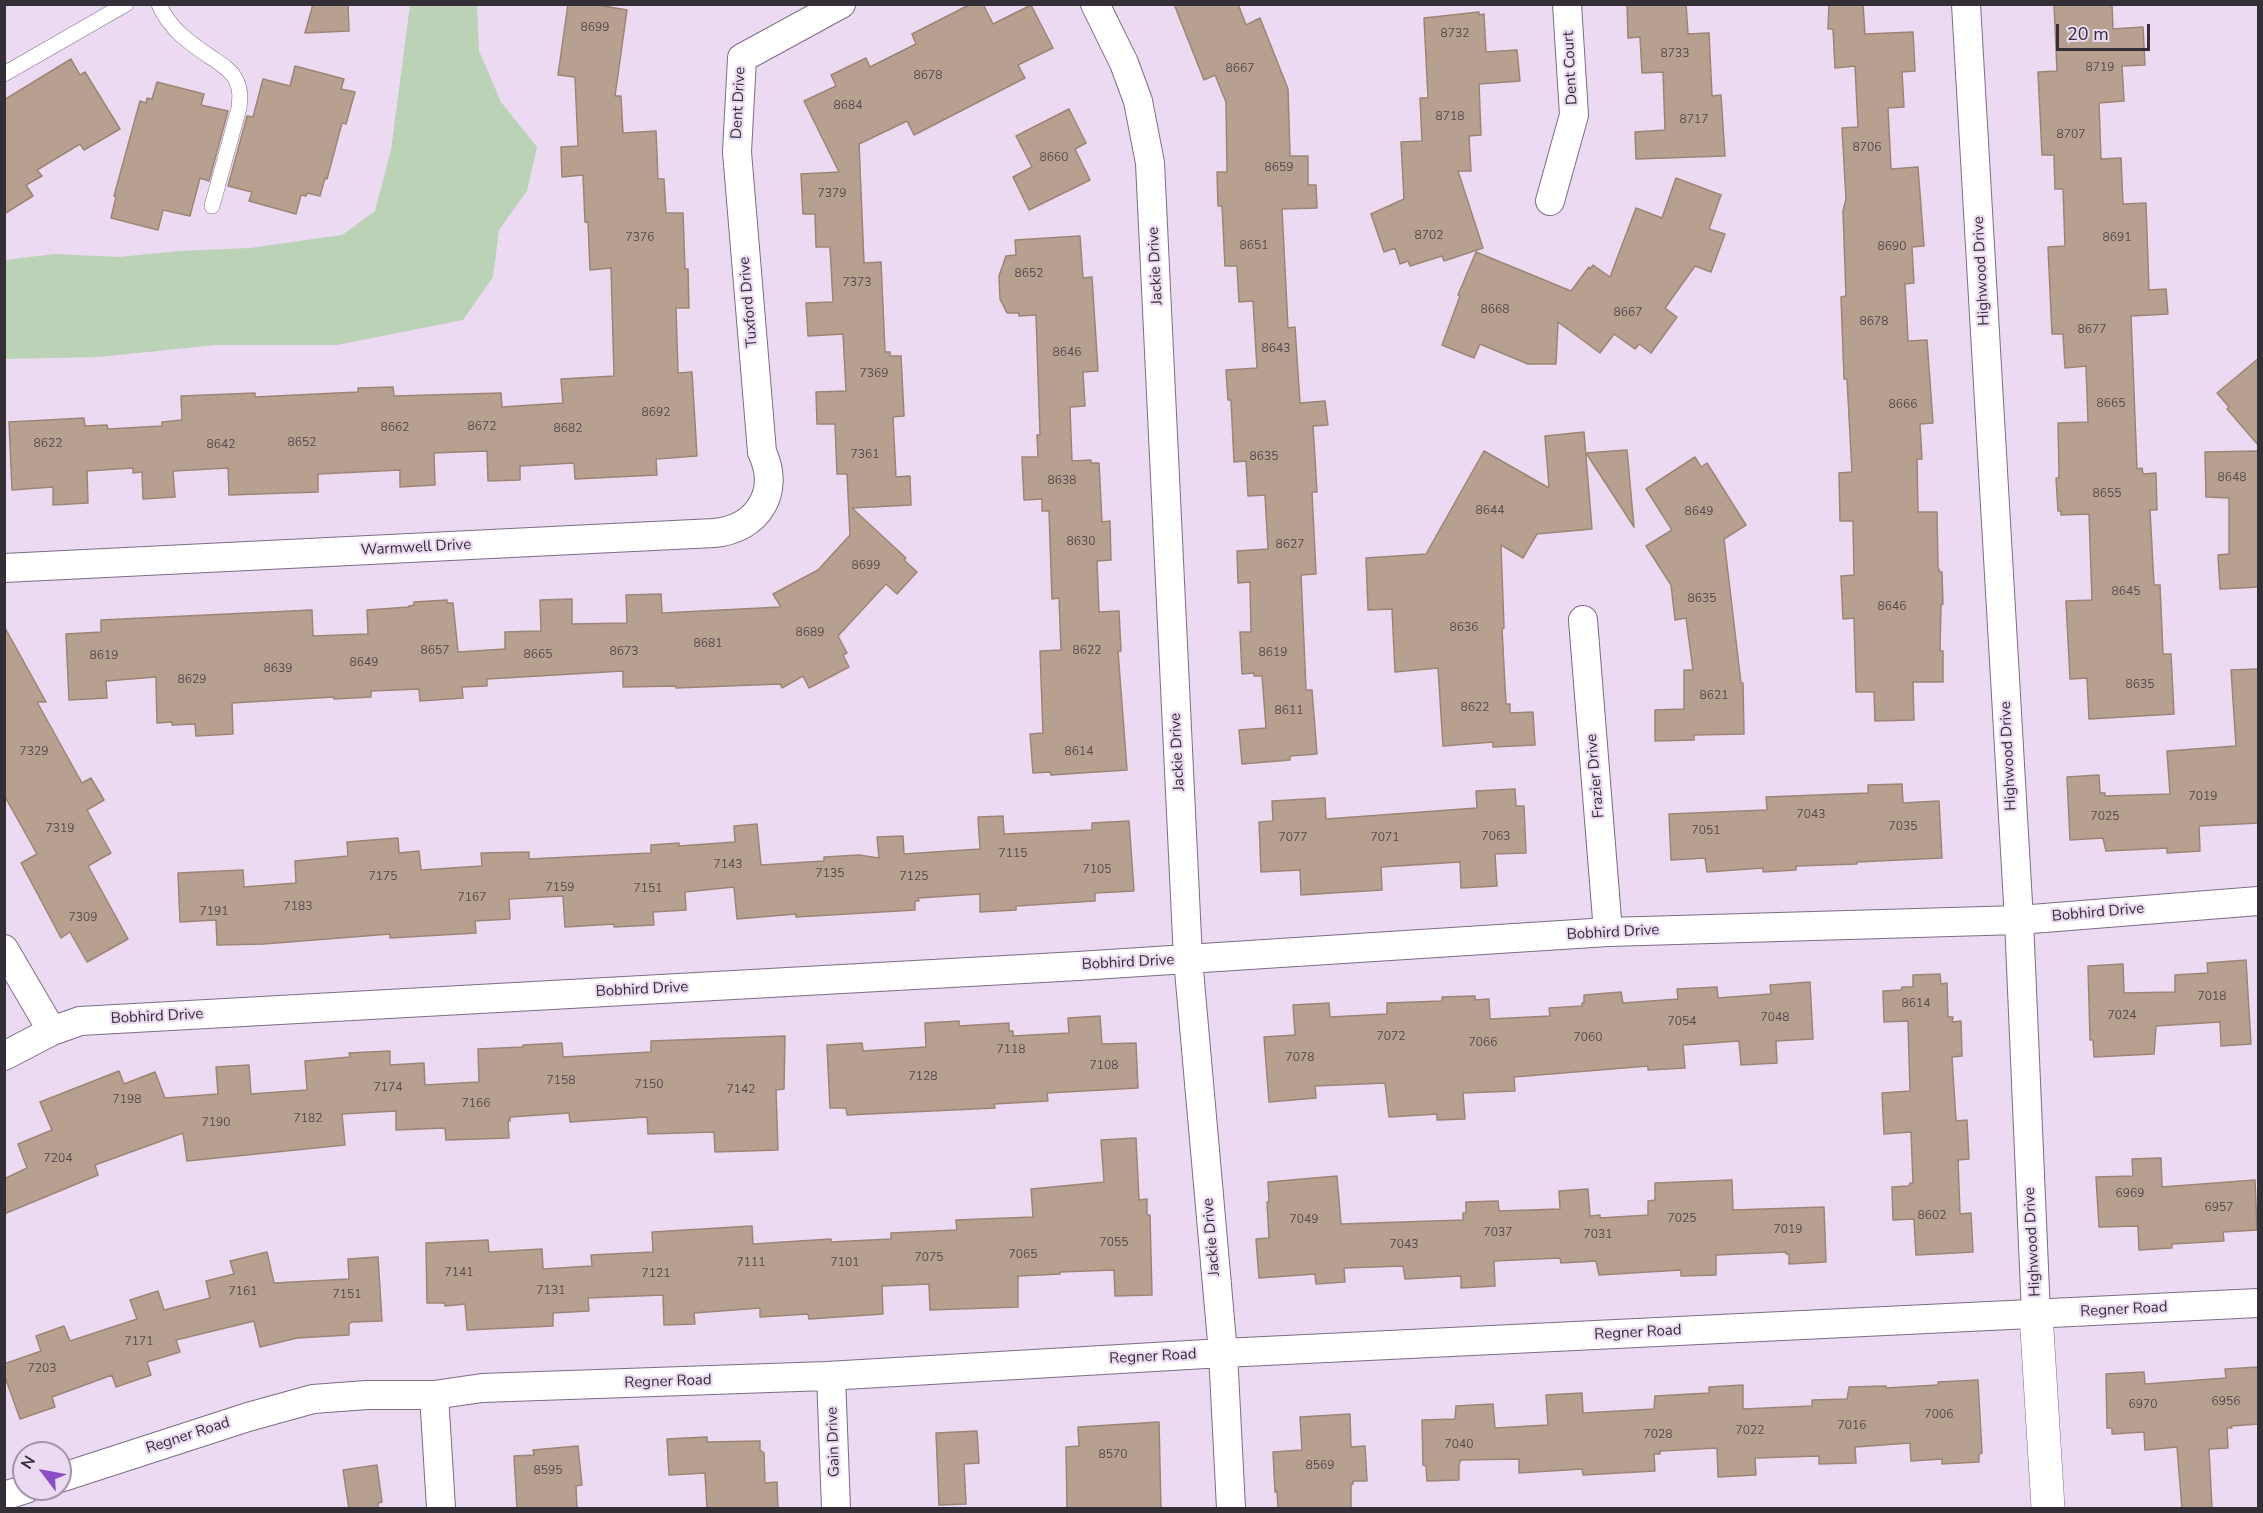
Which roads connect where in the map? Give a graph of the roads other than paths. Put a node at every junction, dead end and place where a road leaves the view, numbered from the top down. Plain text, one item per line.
1 (126, 4) edge
2 (159, 4) edge
3 (841, 4) edge
4 (1095, 4) edge
5 (1567, 4) edge
6 (1966, 4) edge
7 (4, 74) edge
8 (737, 152) joint
9 (1550, 201) dead end
10 (212, 206) dead end
11 (762, 452) joint
12 (4, 568) edge
13 (1583, 620) dead end
14 (2259, 901) edge
15 (2019, 920) junction
16 (1608, 932) junction
17 (4, 949) edge
18 (1188, 959) junction
19 (52, 1031) junction
20 (4, 1056) edge
21 (2259, 1303) edge
22 (2036, 1314) junction
23 (1223, 1353) junction
24 (831, 1376) junction
25 (434, 1395) junction
26 (72, 1474) edge
27 (441, 1509) edge
28 (836, 1509) edge
29 (1231, 1509) edge
30 (2048, 1509) edge

1 - 7 lane
2 - 10 lane
3 - 8 street, Dent Drive
4 - 18 street, Jackie Drive
5 - 9 street, Dent Court
6 - 15 street, Highwood Drive
8 - 11 street, Tuxford Drive
11 - 12 street, Warmwell Drive
13 - 16 street, Frazier Drive
14 - 15 street, Bobhird Drive
15 - 16 street, Bobhird Drive
15 - 22 street, Highwood Drive
16 - 18 street, Bobhird Drive
17 - 19 street
18 - 19 street, Bobhird Drive
18 - 23 street, Jackie Drive
19 - 20 street, Bobhird Drive
21 - 22 street, Regner Road
22 - 23 street, Regner Road
22 - 30 street, Highwood Drive
23 - 24 street, Regner Road
23 - 29 street, Jackie Drive
24 - 25 street, Regner Road
24 - 28 street, Gain Drive
25 - 26 street, Regner Road
25 - 27 street

